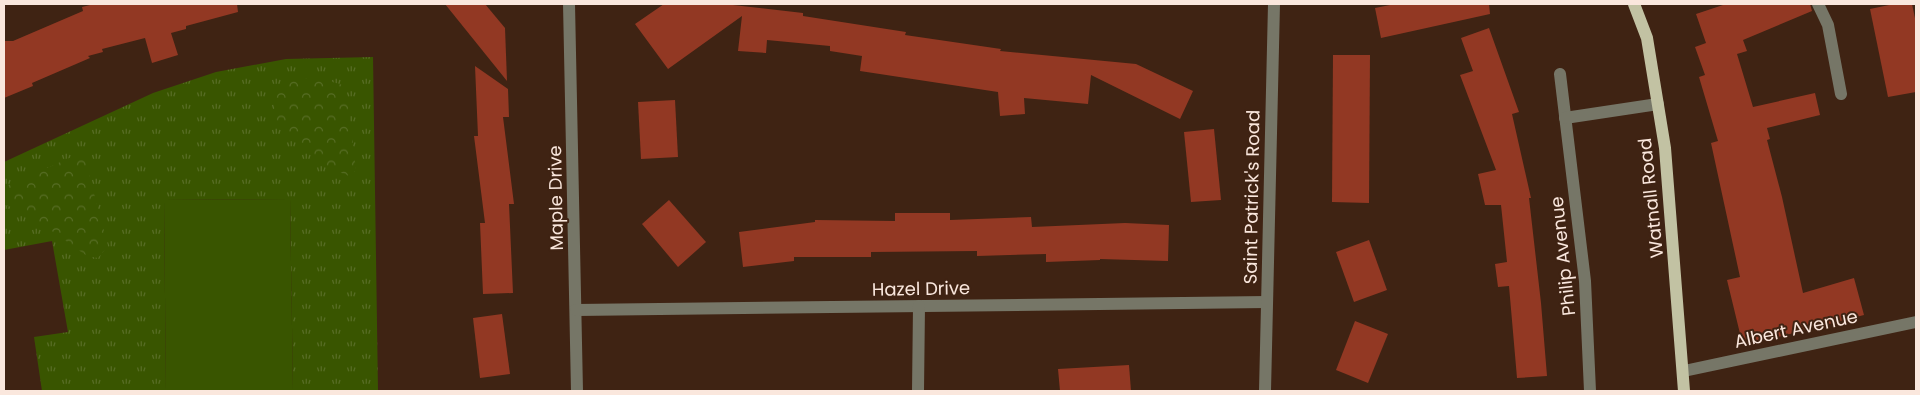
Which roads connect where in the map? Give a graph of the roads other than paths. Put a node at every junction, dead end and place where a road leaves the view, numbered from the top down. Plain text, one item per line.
1 (569, 4) edge
2 (1274, 4) edge
3 (1634, 4) edge
4 (1818, 4) edge
5 (1560, 74) dead end
6 (1841, 94) dead end
7 (1658, 104) junction
8 (1565, 118) junction
9 (1268, 302) junction
10 (919, 306) junction
11 (576, 310) junction
12 (1916, 322) edge
13 (1684, 371) junction
14 (577, 391) edge
15 (918, 391) edge
16 (1265, 391) edge
17 (1590, 391) edge
18 (1684, 391) edge

1 - 11 street, Maple Drive
2 - 9 street, Saint Patrick's Road
3 - 7 main road, Watnall Road
4 - 6 street
5 - 8 street, Philip Avenue
7 - 8 street
7 - 13 main road, Watnall Road
8 - 17 street, Philip Avenue
9 - 10 street, Hazel Drive
9 - 16 street, Saint Patrick's Road
10 - 11 street, Hazel Drive
10 - 15 street
11 - 14 street, Maple Drive
12 - 13 street, Albert Avenue
13 - 18 main road, Watnall Road

